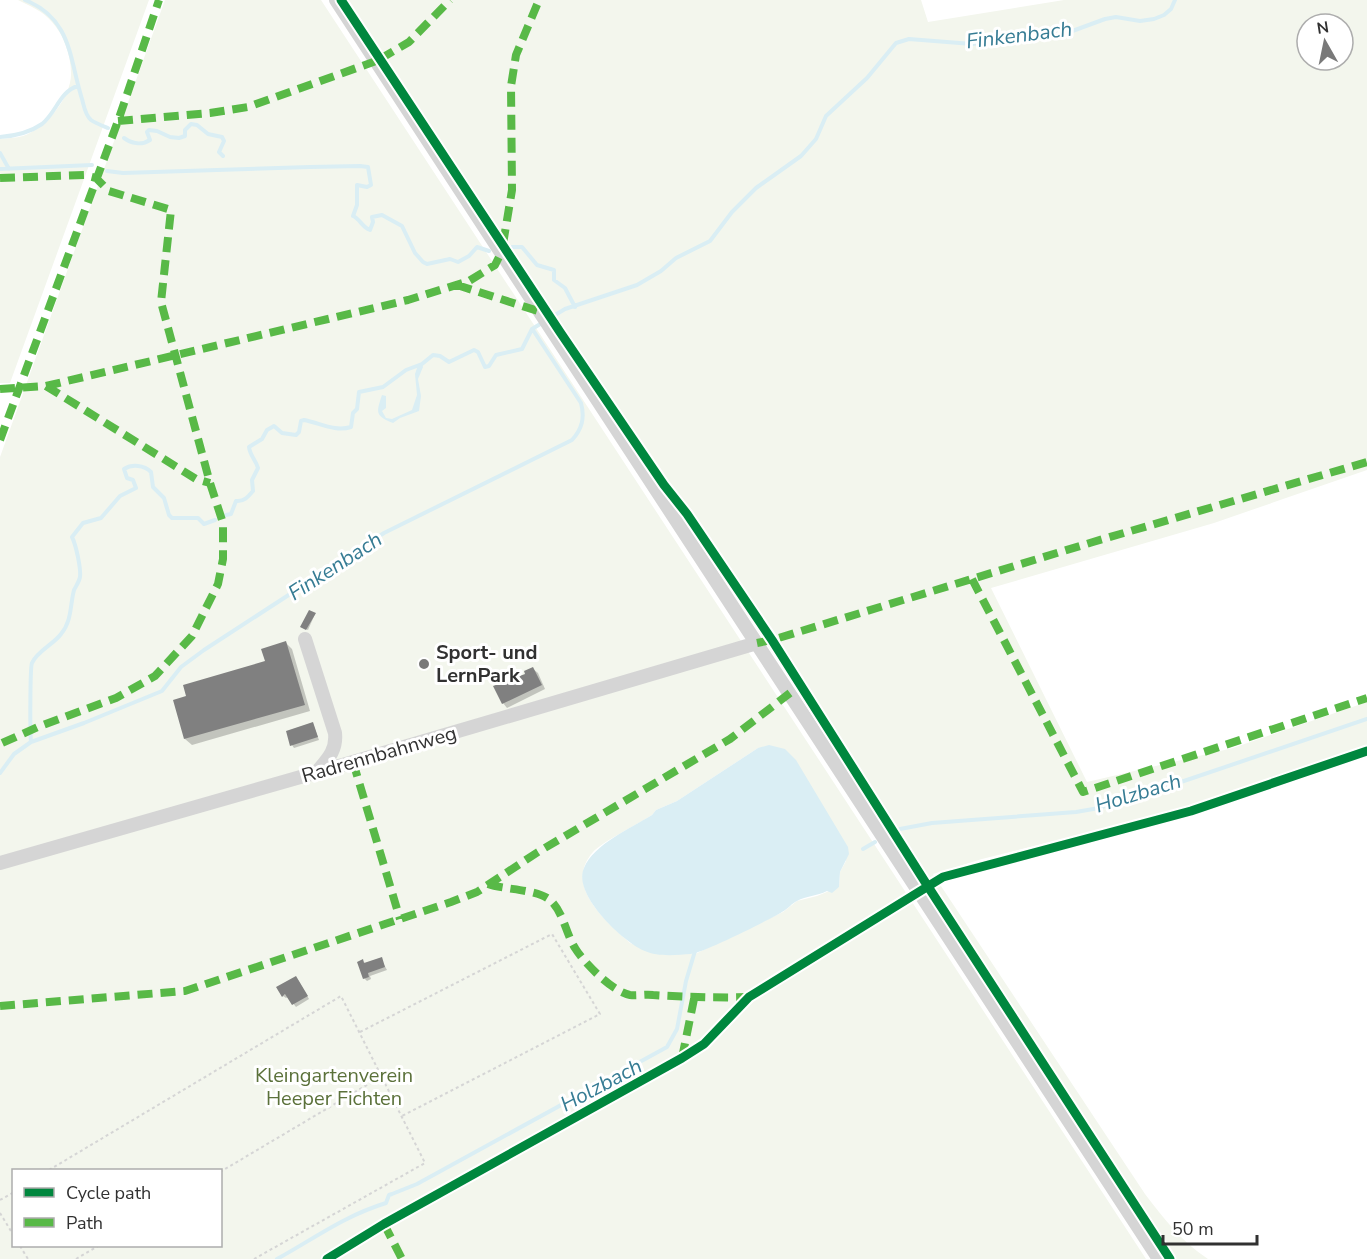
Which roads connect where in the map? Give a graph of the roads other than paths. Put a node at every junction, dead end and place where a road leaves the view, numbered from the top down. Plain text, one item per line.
1 (336, 0) edge
2 (305, 639) dead end
3 (757, 643) junction
4 (316, 773) junction
5 (0, 863) edge
6 (1159, 1259) edge

1 - 3 street
2 - 4 street
3 - 4 street, Radrennbahnweg
3 - 6 street
4 - 5 street, Radrennbahnweg

